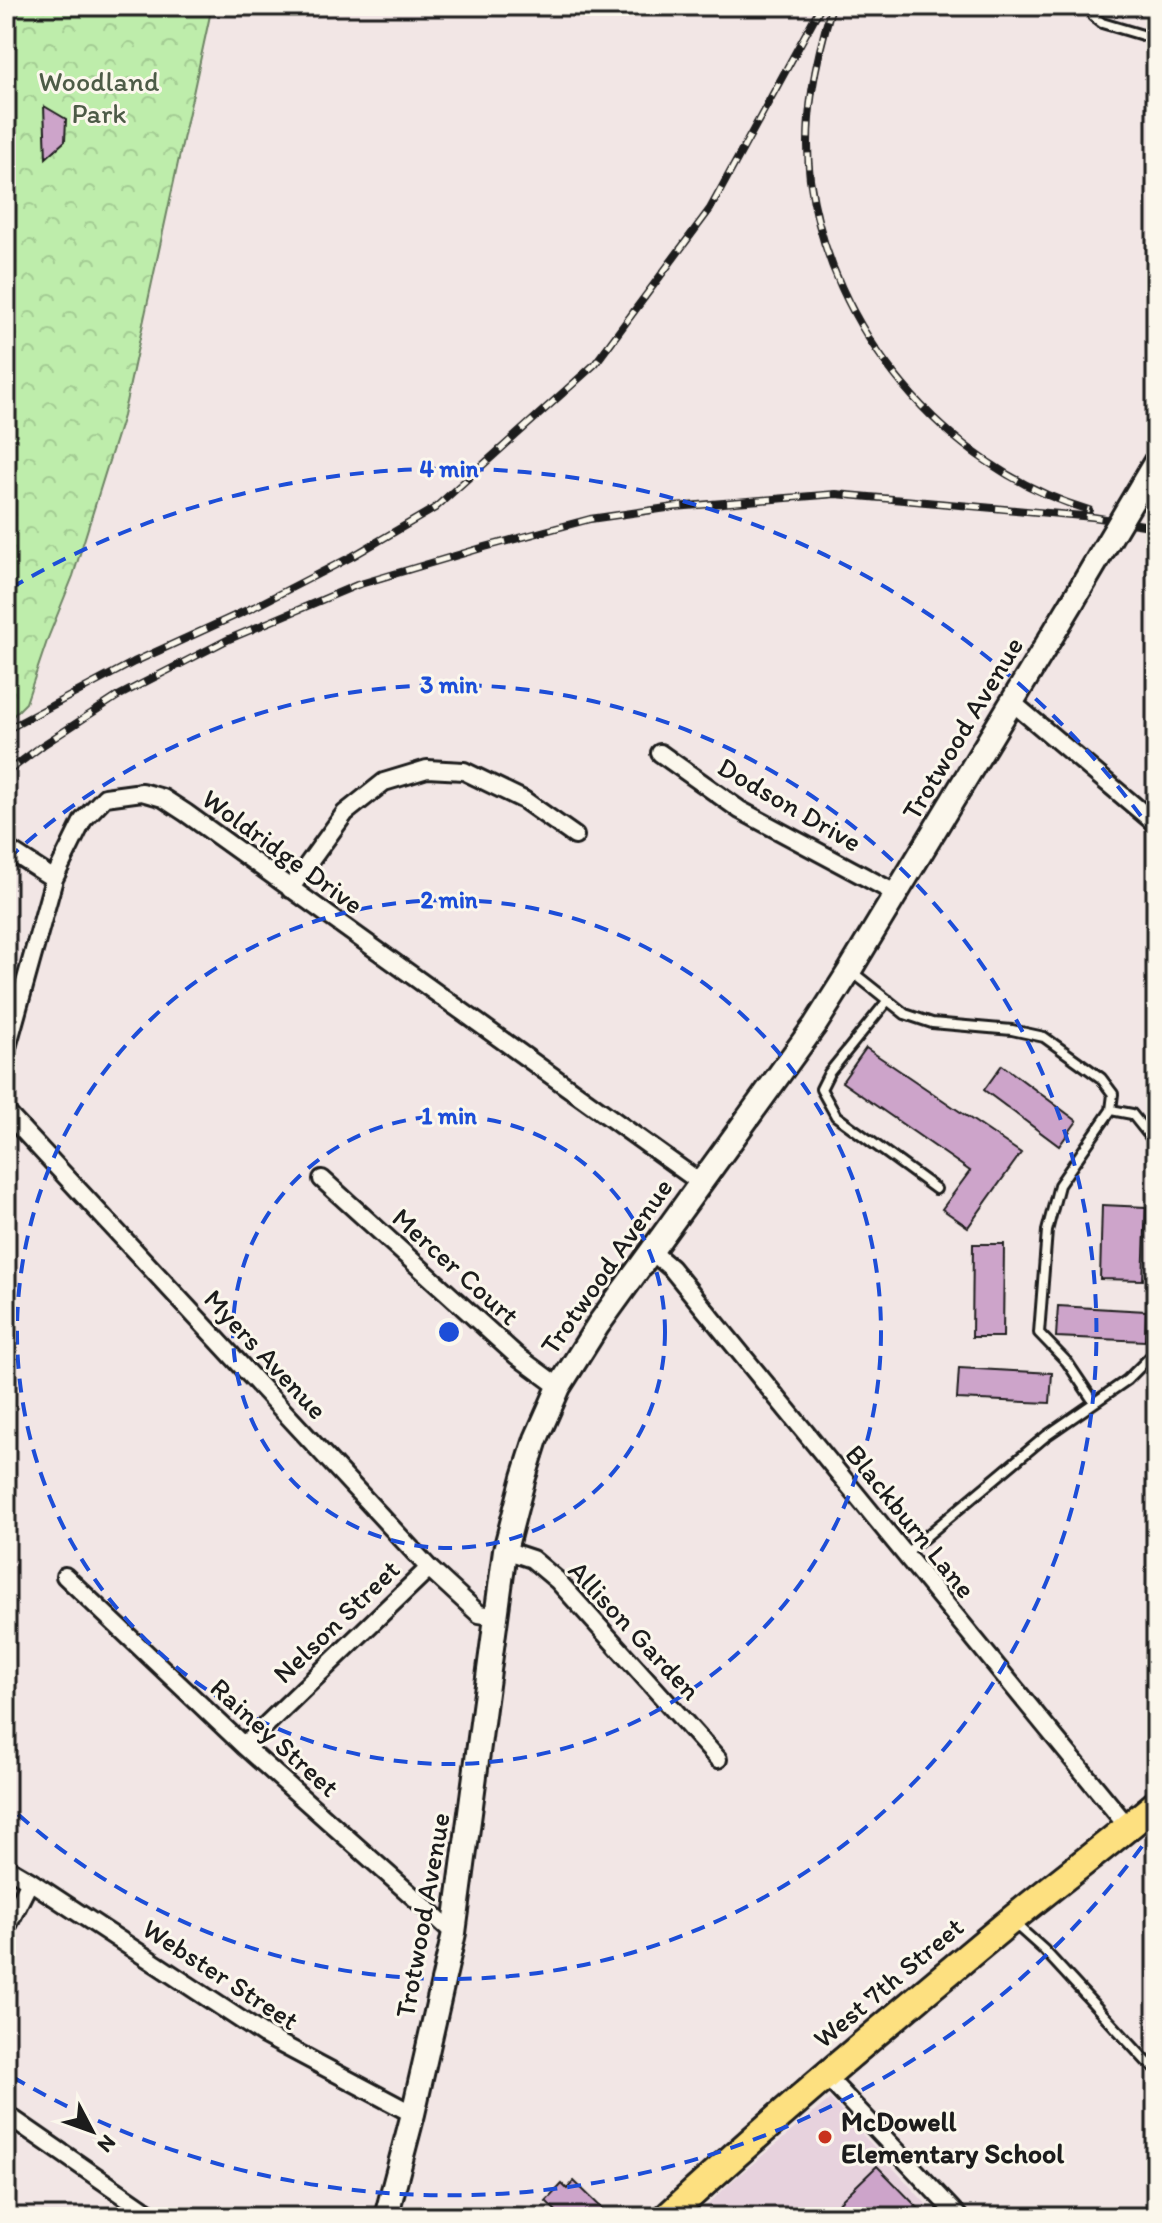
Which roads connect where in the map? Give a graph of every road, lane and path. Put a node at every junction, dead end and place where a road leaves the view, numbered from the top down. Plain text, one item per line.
1 (1091, 6) edge
2 (1156, 39) edge
3 (1156, 461) edge
4 (1013, 703) junction
5 (660, 753) dead end
6 (1156, 824) edge
7 (575, 836) dead end
8 (6, 848) edge
9 (54, 879) junction
10 (290, 889) junction
11 (897, 894) junction
12 (850, 970) junction
13 (888, 1000) junction
14 (6, 1051) edge
15 (1111, 1110) junction
16 (6, 1112) edge
17 (1156, 1144) edge
18 (322, 1179) dead end
19 (701, 1183) junction
20 (936, 1189) dead end
21 (651, 1251) junction
22 (1156, 1351) edge
23 (559, 1387) junction
24 (1094, 1402) junction
25 (505, 1550) junction
26 (905, 1554) junction
27 (429, 1568) junction
28 (65, 1576) dead end
29 (498, 1617) junction
30 (244, 1746) junction
31 (718, 1759) dead end
32 (1156, 1804) edge
33 (1128, 1827) junction
34 (6, 1867) edge
35 (30, 1881) junction
36 (1012, 1920) junction
37 (6, 1929) edge
38 (454, 1933) junction
39 (1156, 2068) edge
40 (826, 2076) junction
41 (6, 2114) edge
42 (413, 2114) junction
43 (957, 2216) edge
44 (155, 2217) edge
45 (386, 2217) edge
46 (667, 2217) edge

1 - 2 lane
3 - 4 main road, Trotwood Avenue, bridge
4 - 6 street
4 - 11 main road, Trotwood Avenue
5 - 11 street, Dodson Drive
7 - 10 street
8 - 9 street
9 - 10 street, Woldridge Drive
9 - 14 street, Woldridge Drive
10 - 19 street, Woldridge Drive
11 - 12 main road, Trotwood Avenue
12 - 13 lane
12 - 19 main road, Trotwood Avenue
13 - 15 lane
13 - 20 lane
15 - 17 lane
15 - 24 lane
16 - 27 street, Myers Avenue
18 - 23 street, Mercer Court
19 - 21 main road, Trotwood Avenue
21 - 23 main road, Trotwood Avenue
21 - 26 street, Blackburn Lane
22 - 24 lane
23 - 25 main road, Trotwood Avenue
24 - 26 lane
25 - 29 main road, Trotwood Avenue
25 - 31 street, Allison Garden
26 - 33 street, Blackburn Lane
27 - 29 street, Myers Avenue
27 - 30 street, Nelson Street
28 - 30 street, Rainey Street
29 - 38 main road, Trotwood Avenue
30 - 38 street, Rainey Street
32 - 33 main road, West 7th Street
33 - 36 main road, West 7th Street
34 - 35 street, Webster Street
35 - 37 street
35 - 42 street, Webster Street
36 - 39 lane
36 - 40 main road, West 7th Street
38 - 42 main road, Trotwood Avenue
40 - 43 street
40 - 46 main road, West 7th Street
41 - 44 street
42 - 45 main road, Trotwood Avenue

